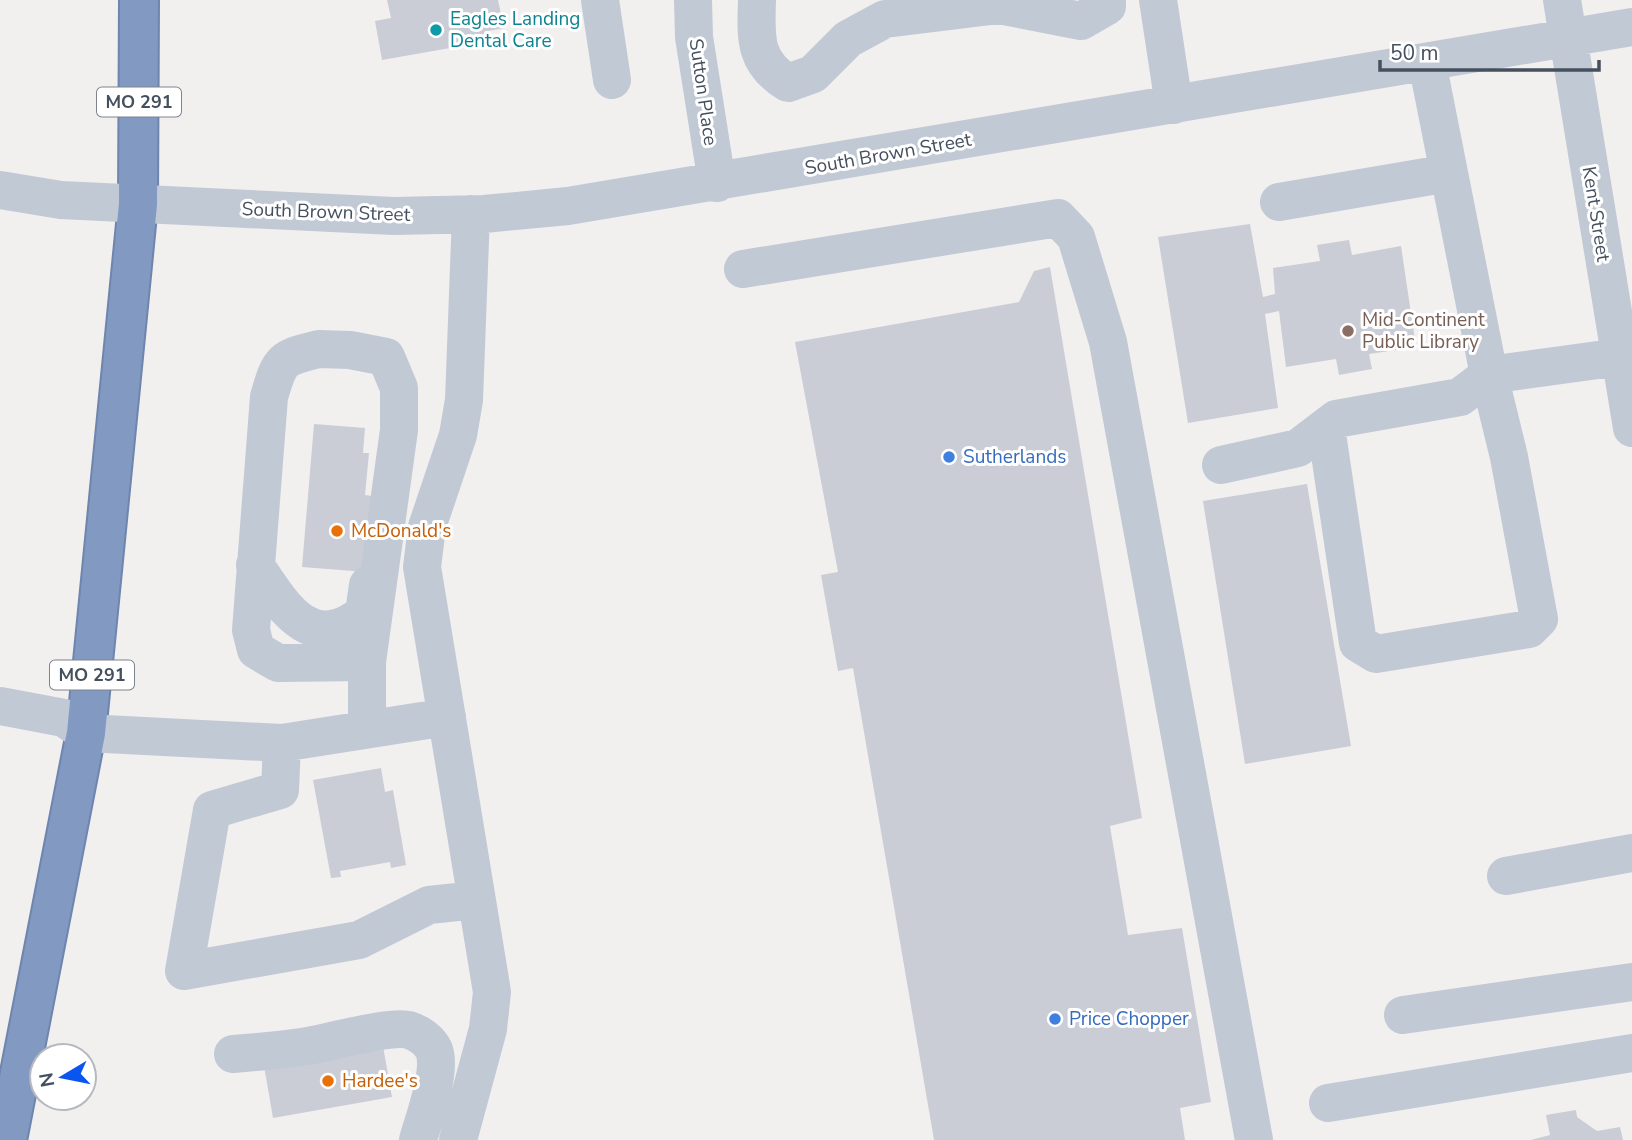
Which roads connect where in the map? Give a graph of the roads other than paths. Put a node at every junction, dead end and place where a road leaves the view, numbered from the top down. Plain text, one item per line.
1 (139, 0) edge
2 (600, 0) edge
3 (693, 0) edge
4 (757, 0) edge
5 (1107, 0) edge
6 (1158, 0) edge
7 (1562, 0) edge
8 (1632, 27) edge
9 (1568, 37) junction
10 (1427, 62) junction
11 (612, 80) dead end
12 (1174, 105) junction
13 (1449, 173) junction
14 (717, 183) junction
15 (0, 190) edge
16 (1279, 202) dead end
17 (138, 204) junction
18 (471, 215) junction
19 (743, 269) dead end
20 (1620, 358) junction
21 (1489, 375) junction
22 (1326, 427) junction
23 (1632, 428) edge
24 (400, 430) junction
25 (458, 435) junction
26 (1221, 465) dead end
27 (392, 498) junction
28 (254, 565) junction
29 (367, 662) junction
30 (0, 706) edge
31 (447, 717) junction
32 (367, 729) junction
33 (86, 733) junction
34 (282, 743) junction
35 (1632, 853) edge
36 (1506, 876) dead end
37 (476, 900) junction
38 (1632, 982) edge
39 (1403, 1015) dead end
40 (1632, 1053) edge
41 (233, 1054) dead end
42 (1328, 1103) dead end
43 (7, 1140) edge
44 (418, 1140) edge
45 (458, 1140) edge
46 (1254, 1140) edge

1 - 17 highway, MO 291
2 - 11 street
3 - 14 street, Sutton Place
4 - 5 street
6 - 12 street
7 - 9 street, Kent Street
8 - 9 street, South Brown Street
9 - 10 street, South Brown Street
9 - 20 street, Kent Street
10 - 12 street, South Brown Street
10 - 13 street
12 - 14 street, South Brown Street
13 - 16 street
13 - 21 street
14 - 18 street, South Brown Street
15 - 17 street, South Brown Street
17 - 18 street, South Brown Street
17 - 33 highway, MO 291
18 - 25 street
19 - 46 street
20 - 21 street
20 - 23 street, Kent Street
21 - 22 street
21 - 22 street
22 - 26 street
24 - 25 street
24 - 27 street
24 - 28 street
25 - 31 street
27 - 28 street
27 - 29 street
28 - 29 street
29 - 32 street
30 - 33 street
31 - 32 street
31 - 37 street
32 - 34 street
33 - 34 street
33 - 43 highway, MO 291
34 - 37 street
35 - 36 street
37 - 45 street
38 - 39 street
40 - 42 street
41 - 44 street

